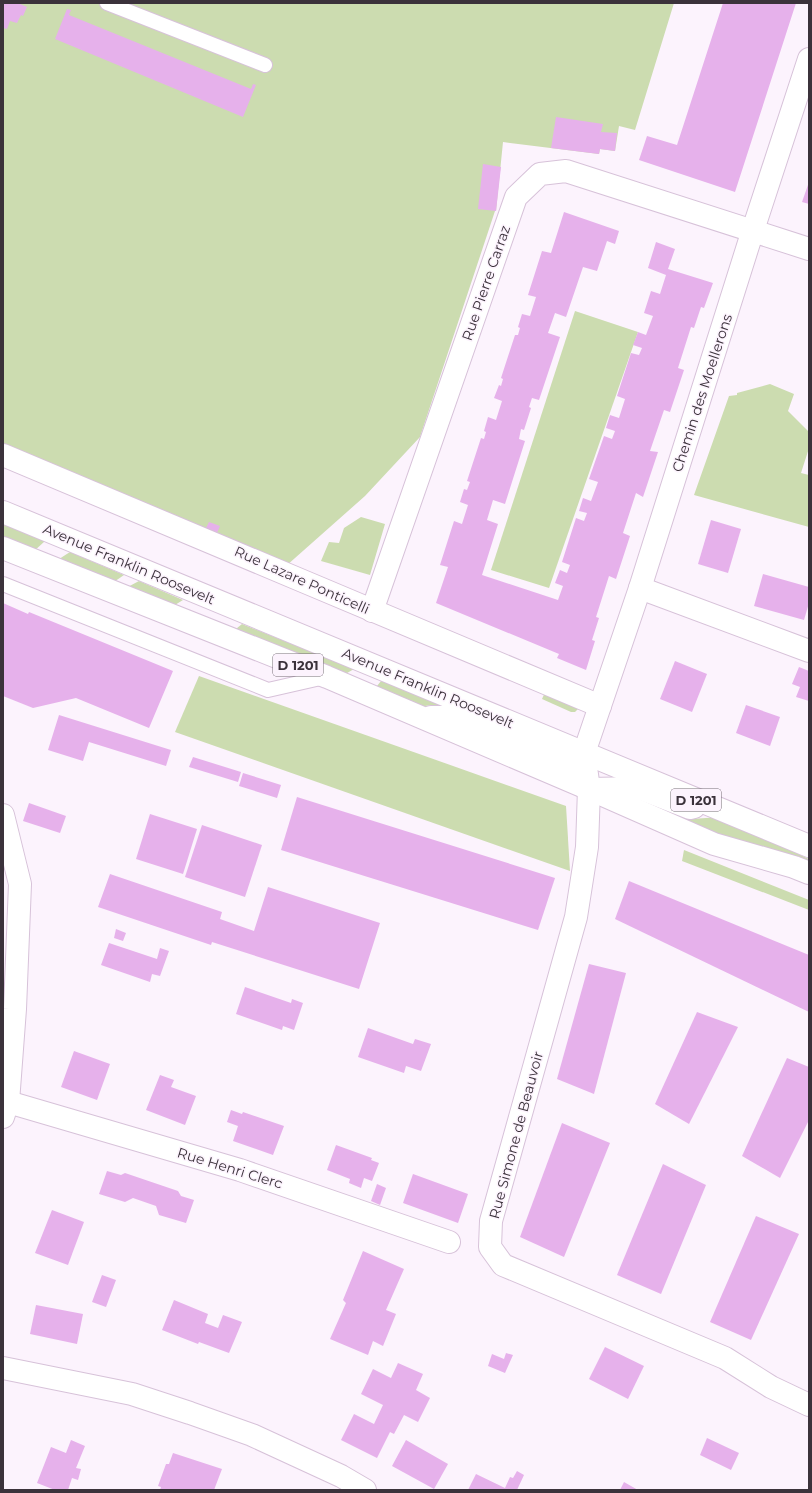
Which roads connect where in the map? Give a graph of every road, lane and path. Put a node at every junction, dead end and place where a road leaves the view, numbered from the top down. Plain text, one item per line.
1 (107, 3) edge
2 (809, 58) edge
3 (265, 65) dead end
4 (753, 230) junction
5 (809, 249) edge
6 (3, 455) edge
7 (3, 512) edge
8 (3, 548) edge
9 (3, 584) edge
10 (640, 588) junction
11 (372, 611) junction
12 (809, 651) edge
13 (327, 677) junction
14 (600, 706) junction
15 (421, 717) junction
16 (584, 753) junction
17 (589, 789) junction
18 (707, 804) junction
19 (3, 815) edge
20 (809, 846) edge
21 (809, 873) edge
22 (5, 1110) edge
23 (449, 1242) dead end
24 (3, 1368) edge
25 (809, 1405) edge
26 (365, 1490) edge

1 - 3 lane
2 - 4 street, Chemin des Moellerons
4 - 5 street, Rue Pierre Carraz
4 - 10 street, Chemin des Moellerons
4 - 11 street, Rue Pierre Carraz
6 - 11 street, Rue Lazare Ponticelli
7 - 16 street, Avenue Franklin Roosevelt / D 1201
8 - 13 street, Avenue Franklin Roosevelt / D 1201
9 - 13 lane
10 - 12 street
10 - 14 street, Chemin des Moellerons
11 - 14 street, Rue Lazare Ponticelli
13 - 15 street, Avenue Franklin Roosevelt / D 1201
14 - 16 street, Chemin des Moellerons
15 - 16 street
15 - 17 street, Avenue Franklin Roosevelt / D 1201
16 - 17 street, Rue Simone de Beauvoir
16 - 18 street, Avenue Franklin Roosevelt / D 1201
17 - 18 street
17 - 21 street, Avenue Franklin Roosevelt / D 1201
17 - 25 street, Rue Simone de Beauvoir
18 - 20 street, Avenue Franklin Roosevelt / D 1201
19 - 22 street
22 - 23 street, Rue Henri Clerc
24 - 26 street

